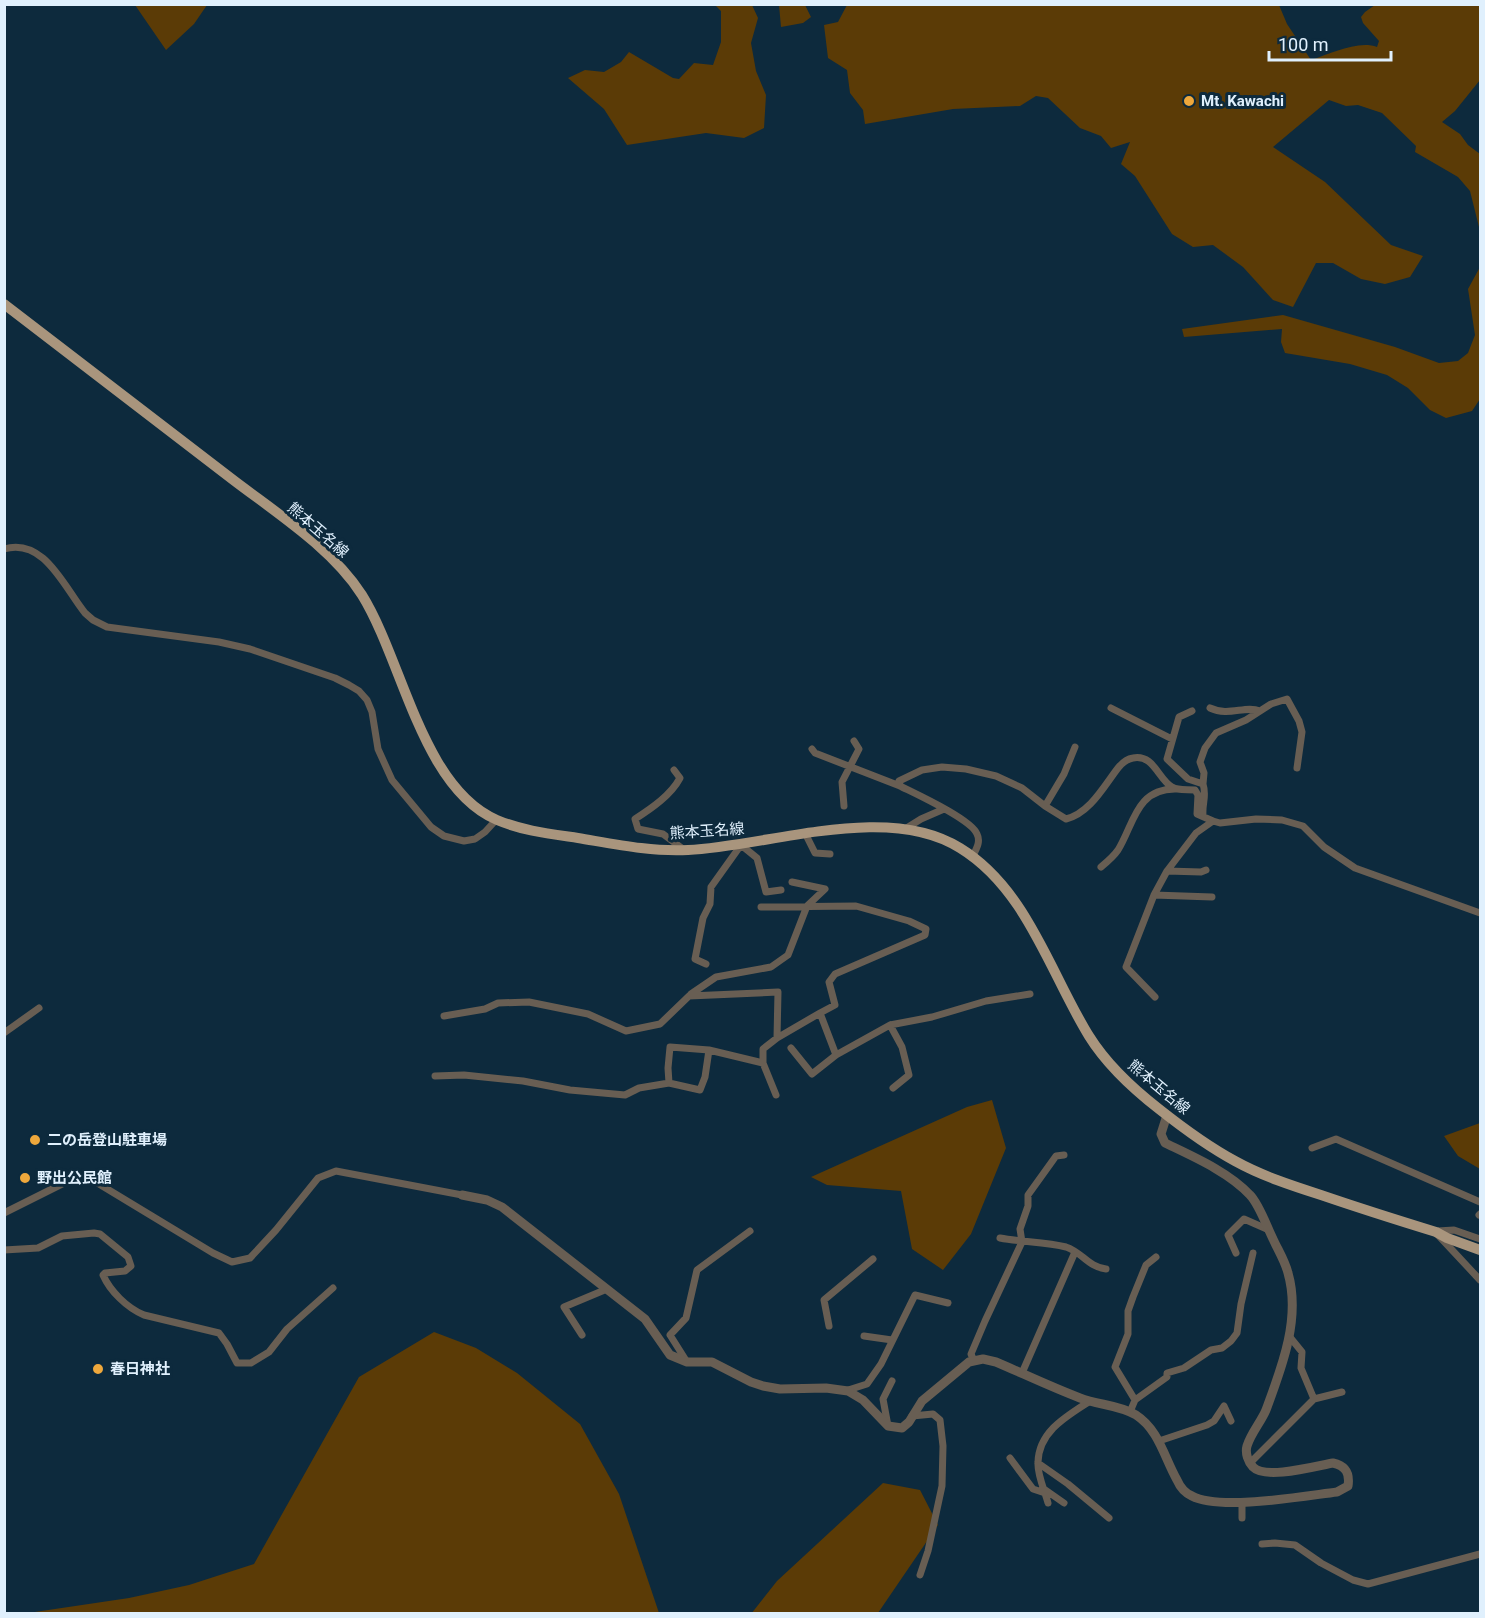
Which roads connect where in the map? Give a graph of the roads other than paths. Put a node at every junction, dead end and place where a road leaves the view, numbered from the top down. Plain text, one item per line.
1 (4, 304) edge
2 (4, 549) edge
3 (1111, 708) dead end
4 (1210, 708) dead end
5 (1192, 711) dead end
6 (1260, 711) junction
7 (1172, 739) junction
8 (854, 741) dead end
9 (1075, 747) dead end
10 (812, 749) dead end
11 (849, 767) junction
12 (1298, 768) dead end
13 (674, 770) dead end
14 (1203, 784) junction
15 (900, 786) junction
16 (1175, 789) junction
17 (844, 806) dead end
18 (1045, 806) junction
19 (944, 809) junction
20 (1203, 815) junction
21 (496, 820) junction
22 (1213, 821) junction
23 (905, 829) junction
24 (806, 835) junction
25 (741, 845) junction
26 (686, 850) junction
27 (830, 854) dead end
28 (973, 856) junction
29 (1101, 867) dead end
30 (1206, 870) dead end
31 (1167, 871) junction
32 (792, 882) dead end
33 (782, 890) dead end
34 (1155, 895) junction
35 (1212, 897) dead end
36 (807, 906) junction
37 (761, 907) dead end
38 (1480, 913) edge
39 (706, 964) dead end
40 (1030, 994) dead end
41 (689, 996) junction
42 (1155, 998) dead end
43 (39, 1008) dead end
44 (820, 1013) junction
45 (444, 1016) dead end
46 (890, 1025) junction
47 (4, 1032) edge
48 (777, 1038) junction
49 (791, 1048) dead end
50 (709, 1050) junction
51 (836, 1056) junction
52 (763, 1063) junction
53 (435, 1076) dead end
54 (669, 1083) junction
55 (893, 1088) dead end
56 (776, 1095) dead end
57 (1167, 1115) junction
58 (1311, 1148) dead end
59 (1064, 1155) dead end
60 (462, 1195) joint
61 (1480, 1202) edge
62 (4, 1213) edge
63 (1269, 1230) junction
64 (750, 1231) dead end
65 (1436, 1232) junction
66 (1000, 1238) dead end
67 (1480, 1239) edge
68 (1022, 1242) junction
69 (4, 1250) edge
70 (1480, 1250) edge
71 (1075, 1252) junction
72 (1236, 1253) dead end
73 (1253, 1253) dead end
74 (1156, 1257) dead end
75 (873, 1259) dead end
76 (1106, 1269) dead end
77 (1480, 1280) edge
78 (333, 1288) dead end
79 (607, 1289) junction
80 (948, 1303) dead end
81 (830, 1326) dead end
82 (582, 1335) dead end
83 (864, 1336) dead end
84 (1289, 1336) junction
85 (892, 1340) junction
86 (974, 1361) junction
87 (687, 1362) junction
88 (1022, 1373) junction
89 (892, 1381) dead end
90 (845, 1391) junction
91 (1342, 1392) dead end
92 (1314, 1399) junction
93 (1135, 1400) junction
94 (1090, 1401) junction
95 (1130, 1412) junction
96 (912, 1416) junction
97 (1232, 1421) dead end
98 (888, 1426) junction
99 (1159, 1441) junction
100 (1010, 1458) dead end
101 (1038, 1463) junction
102 (1250, 1463) junction
103 (1045, 1491) junction
104 (1242, 1502) junction
105 (1048, 1503) dead end
106 (1064, 1503) dead end
107 (1109, 1518) dead end
108 (1242, 1518) dead end
109 (1262, 1544) dead end
110 (1480, 1554) edge
111 (920, 1575) dead end

1 - 21 main road, 熊本玉名線
2 - 21 street
3 - 7 street
4 - 6 street
5 - 7 street
6 - 12 street
6 - 14 street
7 - 14 street
8 - 11 street
9 - 18 street
10 - 11 street
11 - 15 street
11 - 17 street
13 - 26 street
14 - 20 street
15 - 18 street
15 - 19 street
16 - 18 street
16 - 20 street
16 - 29 street
19 - 23 street
19 - 28 street
20 - 22 street
21 - 26 main road, 熊本玉名線
22 - 31 street
22 - 38 street
23 - 24 main road, 熊本玉名線
23 - 28 main road, 熊本玉名線
24 - 25 main road, 熊本玉名線
24 - 27 street
25 - 26 main road, 熊本玉名線
25 - 33 street
25 - 39 street
28 - 57 main road, 熊本玉名線
30 - 31 street
31 - 34 street
32 - 36 street
34 - 35 street
34 - 42 street
36 - 37 street
36 - 41 street
36 - 44 street
40 - 46 street
41 - 45 street
41 - 48 street
43 - 47 street
44 - 48 street
44 - 51 street
46 - 51 street
46 - 55 street
48 - 52 street
49 - 51 street
50 - 52 street
50 - 54 street
50 - 54 street
52 - 56 street
53 - 54 street
57 - 63 street
57 - 65 main road, 熊本玉名線
58 - 61 street
59 - 68 street
60 - 62 street
60 - 79 street
63 - 72 street
63 - 84 street
64 - 87 street
65 - 67 street
65 - 70 main road, 熊本玉名線
65 - 77 street
66 - 68 street
68 - 71 street
68 - 86 street
69 - 78 street
71 - 76 street
71 - 88 street
73 - 93 street
74 - 93 street
75 - 81 street
79 - 82 street
79 - 87 street
80 - 85 street
83 - 85 street
84 - 92 street
84 - 102 street
85 - 90 street
86 - 88 street
86 - 96 street
87 - 90 street
88 - 94 street
89 - 98 street
90 - 98 street
91 - 92 street
92 - 102 street
93 - 95 street
94 - 95 street
94 - 101 street
95 - 99 street
96 - 98 street
96 - 111 street
97 - 99 street
99 - 104 street
100 - 103 street
101 - 103 street
101 - 107 street
102 - 104 street
103 - 105 street
103 - 106 street
104 - 108 street
109 - 110 street

